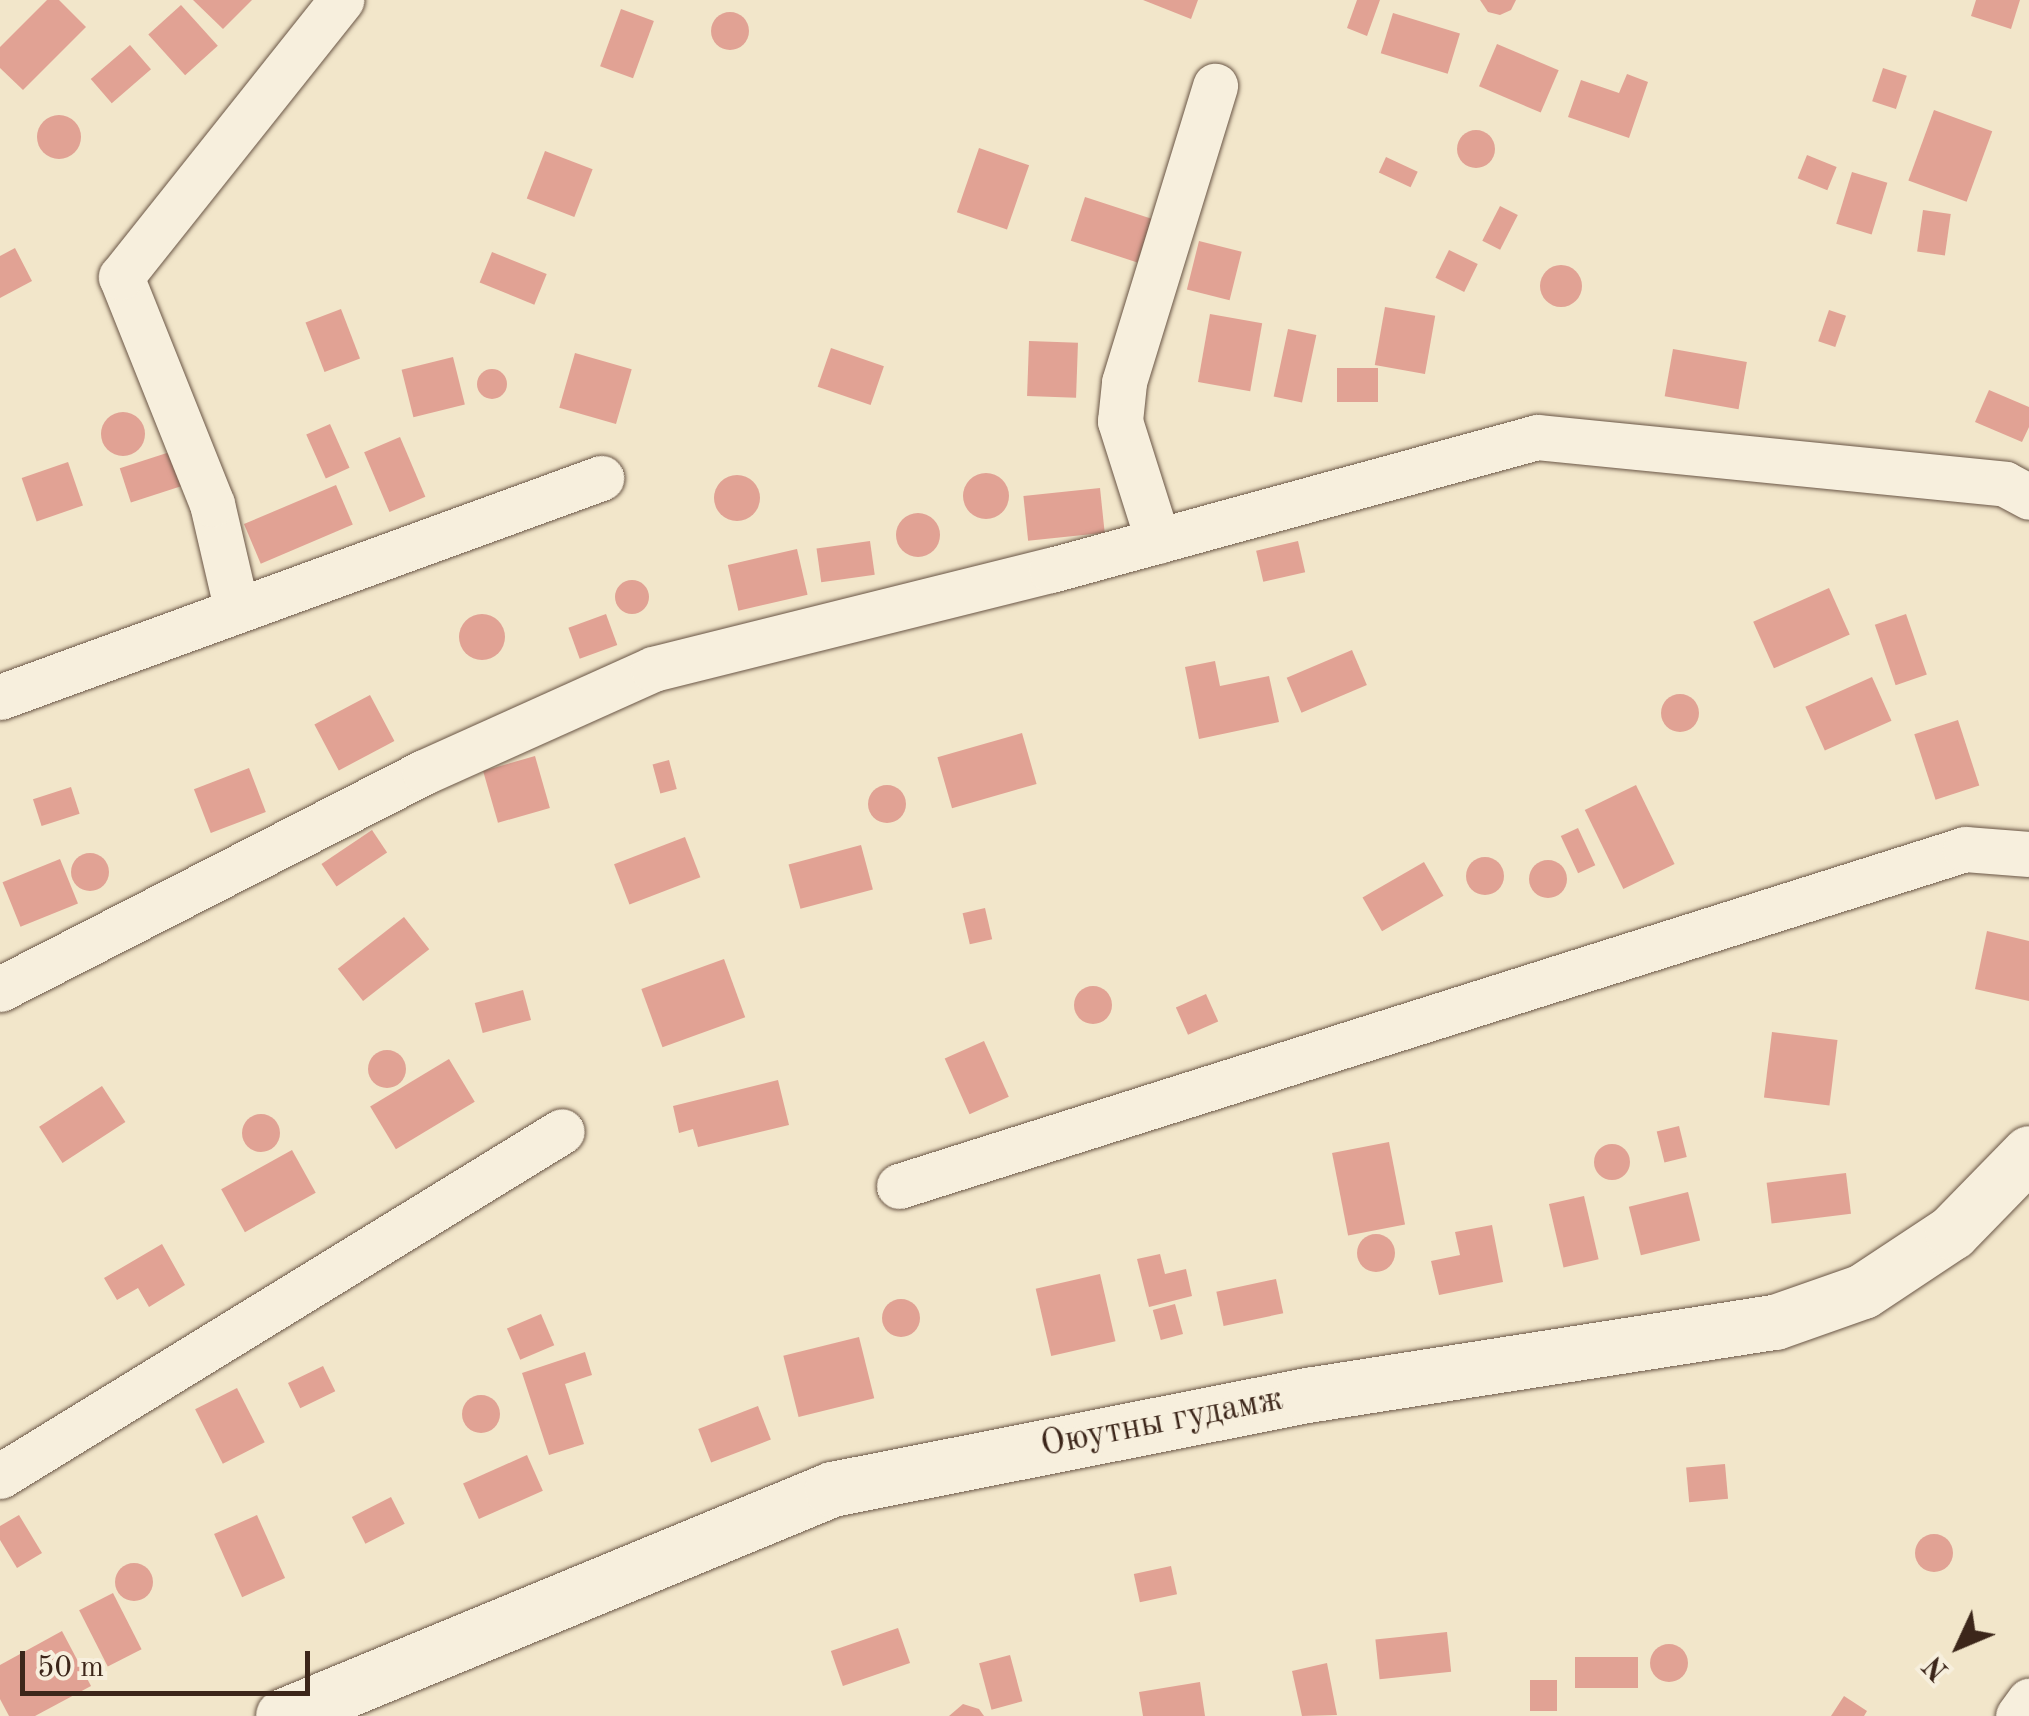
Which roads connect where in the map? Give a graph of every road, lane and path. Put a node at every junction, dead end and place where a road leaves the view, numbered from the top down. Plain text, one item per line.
1 (341, 0) edge
2 (1215, 86) dead end
3 (601, 478) dead end
4 (2029, 497) edge
5 (1158, 541) junction
6 (236, 607) junction
7 (0, 697) edge
8 (2029, 854) edge
9 (0, 989) edge
10 (562, 1132) dead end
11 (2026, 1171) edge
12 (900, 1186) dead end
13 (0, 1476) edge
14 (2029, 1702) edge
15 (283, 1716) edge
16 (2018, 1716) edge

1 - 6 street
2 - 5 street
3 - 6 street
4 - 5 street
5 - 9 street
6 - 7 street
8 - 12 street
10 - 13 street
11 - 15 street, Оюутны гудамж
14 - 16 street

